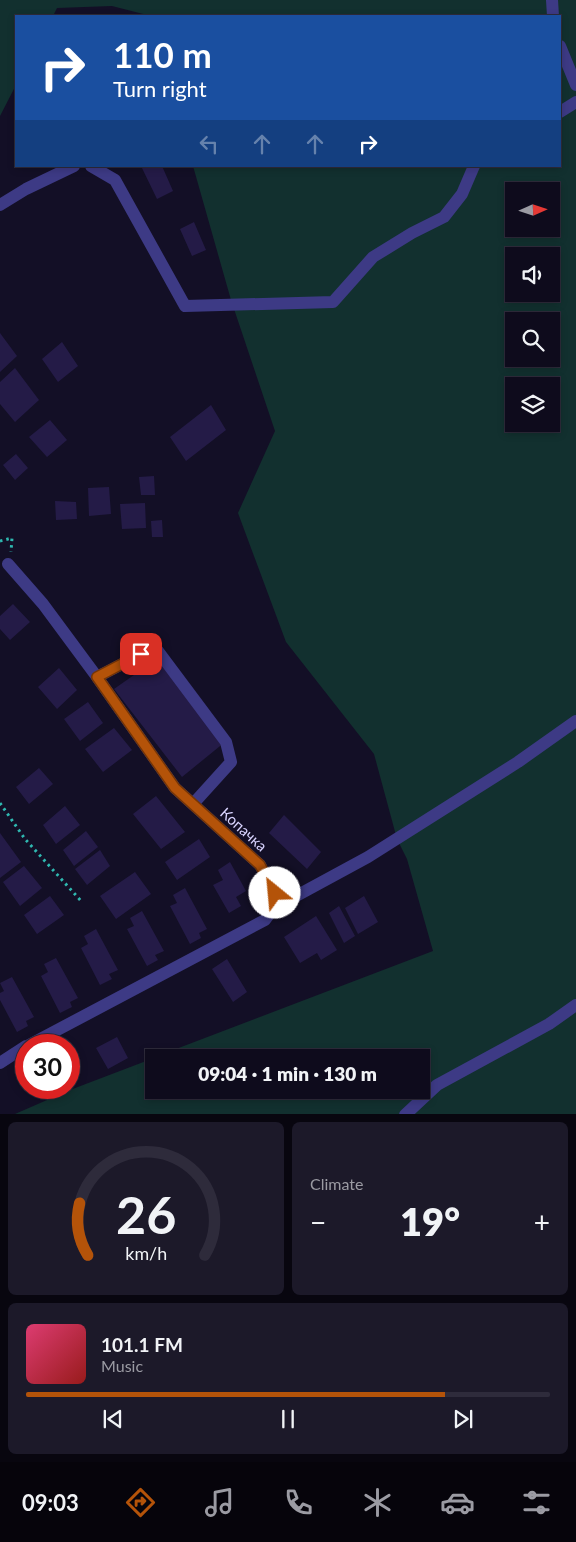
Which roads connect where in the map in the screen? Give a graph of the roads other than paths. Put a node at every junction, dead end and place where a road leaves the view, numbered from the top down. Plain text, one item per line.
1 (552, 0) edge
2 (553, 15) edge
3 (561, 48) edge
4 (576, 85) edge
5 (576, 102) edge
6 (561, 111) edge
7 (72, 167) edge
8 (93, 167) edge
9 (474, 167) edge
10 (0, 206) edge
11 (8, 564) dead end
12 (97, 677) junction
13 (576, 721) edge
14 (193, 804) junction
15 (274, 908) junction
16 (576, 1005) edge
17 (50, 1034) edge
18 (15, 1054) edge
19 (0, 1063) edge
20 (405, 1114) edge

1 - 2 street
3 - 4 street
5 - 6 street
7 - 10 street
8 - 9 street
11 - 12 street, Копачка
12 - 14 street, Копачка
12 - 14 street
13 - 15 street
14 - 15 street, Копачка
15 - 17 street
16 - 20 street
18 - 19 street

